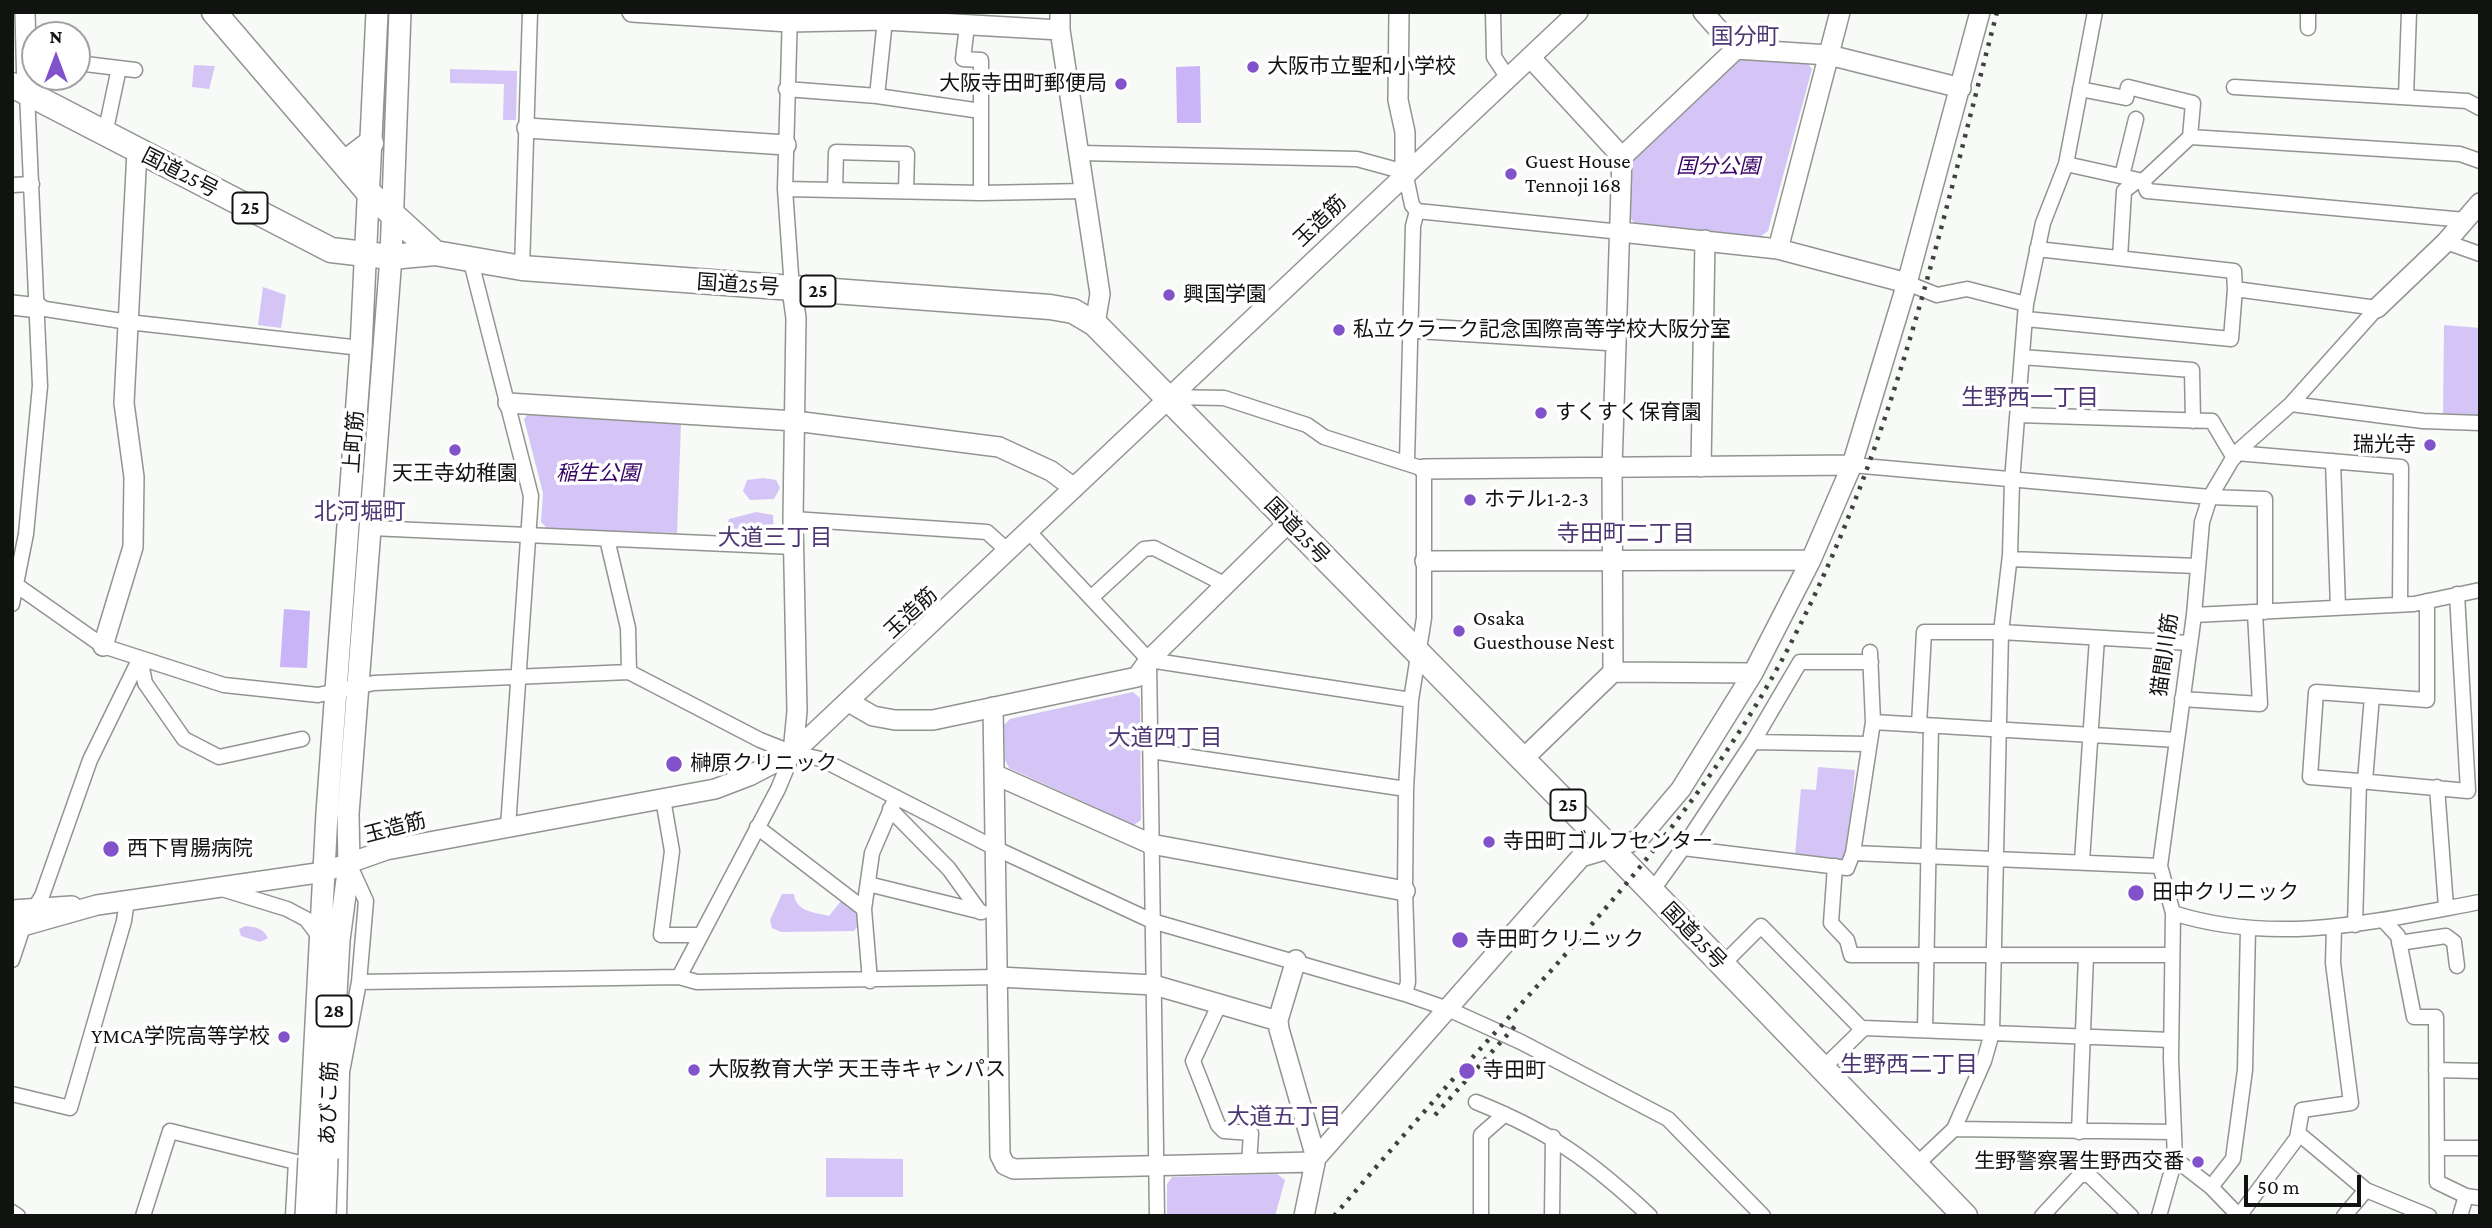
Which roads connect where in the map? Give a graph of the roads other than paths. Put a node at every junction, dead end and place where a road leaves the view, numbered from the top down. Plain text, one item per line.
1 (214, 12) edge
2 (377, 12) edge
3 (400, 12) edge
4 (530, 12) edge
5 (632, 12) edge
6 (1399, 12) edge
7 (1493, 12) edge
8 (1703, 12) edge
9 (1840, 12) edge
10 (1980, 12) edge
11 (2095, 12) edge
12 (2308, 12) edge
13 (2409, 12) edge
14 (1575, 14) edge
15 (790, 17) edge
16 (884, 20) junction
17 (1060, 21) edge
18 (967, 26) junction
19 (2308, 28) dead end
20 (1736, 49) junction
21 (1829, 55) junction
22 (1530, 57) junction
23 (91, 65) edge
24 (119, 68) junction
25 (135, 70) dead end
26 (1508, 78) junction
27 (2234, 87) dead end
28 (1961, 88) junction
29 (20, 89) edge
30 (786, 89) junction
31 (2080, 89) junction
32 (877, 96) junction
33 (2406, 97) junction
34 (2480, 108) edge
35 (981, 111) junction
36 (2136, 119) dead end
37 (527, 128) junction
38 (105, 134) junction
39 (2190, 137) junction
40 (371, 143) junction
41 (786, 145) junction
42 (137, 151) junction
43 (1080, 153) junction
44 (1622, 157) junction
45 (2480, 161) edge
46 (346, 162) junction
47 (2066, 164) junction
48 (1405, 172) junction
49 (2122, 176) junction
50 (2141, 181) junction
51 (32, 184) junction
52 (12, 186) edge
53 (785, 189) junction
54 (835, 190) junction
55 (906, 191) junction
56 (1085, 191) junction
57 (369, 193) junction
58 (981, 193) junction
59 (2480, 203) edge
60 (392, 211) junction
61 (1417, 211) junction
62 (2465, 220) junction
63 (1621, 232) junction
64 (1706, 240) junction
65 (2446, 242) junction
66 (2037, 248) junction
67 (1778, 249) junction
68 (435, 253) junction
69 (366, 254) junction
70 (2480, 254) edge
71 (391, 257) junction
72 (2119, 258) junction
73 (471, 262) junction
74 (522, 268) junction
75 (1907, 283) junction
76 (792, 289) junction
77 (2235, 289) junction
78 (2026, 304) junction
79 (12, 305) edge
80 (39, 309) junction
81 (2377, 309) junction
82 (2026, 319) junction
83 (128, 322) junction
84 (1095, 324) junction
85 (1410, 328) junction
86 (1615, 341) junction
87 (361, 348) junction
88 (2022, 357) junction
89 (1169, 397) junction
90 (509, 403) junction
91 (2291, 404) junction
92 (2018, 415) junction
93 (795, 421) junction
94 (2193, 421) junction
95 (2480, 423) edge
96 (2235, 456) junction
97 (2333, 461) junction
98 (1852, 465) junction
99 (1416, 466) junction
100 (1701, 467) junction
101 (1612, 468) junction
102 (2012, 481) junction
103 (1074, 488) junction
104 (2210, 497) junction
105 (793, 519) junction
106 (1289, 522) junction
107 (370, 528) junction
108 (1030, 532) junction
109 (529, 536) junction
110 (607, 539) junction
111 (794, 547) junction
112 (1009, 552) junction
113 (2010, 559) junction
114 (1811, 560) junction
115 (1425, 561) junction
116 (1613, 561) junction
117 (2198, 566) junction
118 (15, 584) edge
119 (1224, 584) junction
120 (2480, 590) edge
121 (2457, 594) junction
122 (1092, 597) junction
123 (2427, 601) junction
124 (12, 604) edge
125 (2400, 604) junction
126 (2338, 608) junction
127 (2260, 612) junction
128 (2194, 615) junction
129 (2001, 632) junction
130 (2097, 638) junction
131 (2190, 643) junction
132 (103, 646) junction
133 (1419, 655) junction
134 (140, 658) junction
135 (1149, 660) junction
136 (1613, 671) junction
137 (629, 672) junction
138 (1753, 673) junction
139 (518, 679) junction
140 (358, 687) junction
141 (335, 692) junction
142 (2372, 696) junction
143 (2182, 699) junction
144 (1411, 700) junction
145 (849, 702) junction
146 (993, 707) junction
147 (1873, 722) junction
148 (1925, 725) junction
149 (1998, 728) junction
150 (2090, 734) junction
151 (302, 739) dead end
152 (2176, 740) junction
153 (1753, 742) junction
154 (1868, 744) junction
155 (1151, 751) junction
156 (793, 753) junction
157 (1523, 759) junction
158 (996, 775) junction
159 (2362, 781) junction
160 (2437, 787) junction
161 (1406, 789) junction
162 (663, 799) junction
163 (893, 803) junction
164 (508, 827) junction
165 (757, 827) junction
166 (1151, 844) junction
167 (997, 849) junction
168 (1611, 849) junction
169 (1683, 849) junction
170 (1853, 853) junction
171 (1928, 855) junction
172 (1996, 857) junction
173 (2082, 861) junction
174 (349, 865) junction
175 (1835, 866) junction
176 (2161, 866) junction
177 (324, 872) junction
178 (868, 884) junction
179 (222, 889) junction
180 (1405, 891) junction
181 (1652, 891) junction
182 (127, 900) junction
183 (2480, 902) edge
184 (97, 905) junction
185 (36, 906) junction
186 (2446, 907) junction
187 (864, 909) junction
188 (2173, 913) junction
189 (989, 914) junction
190 (1153, 920) junction
191 (16, 922) edge
192 (2385, 922) junction
193 (2356, 925) junction
194 (2248, 928) junction
195 (2334, 928) junction
196 (701, 935) junction
197 (322, 940) junction
198 (2399, 943) junction
199 (2171, 955) junction
200 (1925, 956) junction
201 (2086, 956) junction
202 (1995, 957) junction
203 (12, 960) edge
204 (1296, 960) junction
205 (1722, 964) junction
206 (2457, 965) dead end
207 (679, 977) junction
208 (999, 977) junction
209 (870, 981) junction
210 (359, 982) junction
211 (1154, 985) junction
212 (1405, 994) junction
213 (1219, 1004) junction
214 (1448, 1009) junction
215 (1278, 1021) junction
216 (1862, 1029) junction
217 (1925, 1030) junction
218 (1992, 1033) junction
219 (2083, 1036) junction
220 (2171, 1040) junction
221 (1822, 1069) junction
222 (2435, 1070) junction
223 (2480, 1071) edge
224 (12, 1094) edge
225 (1476, 1102) dead end
226 (1505, 1114) junction
227 (1954, 1129) junction
228 (2079, 1132) junction
229 (2174, 1132) junction
230 (2298, 1133) junction
231 (1553, 1137) junction
232 (2438, 1148) junction
233 (2480, 1148) edge
234 (318, 1158) junction
235 (2175, 1159) junction
236 (1315, 1160) junction
237 (1249, 1164) junction
238 (1916, 1165) junction
239 (1156, 1167) junction
240 (2211, 1187) junction
241 (294, 1189) junction
242 (2366, 1190) junction
243 (337, 1191) junction
244 (2473, 1197) edge
245 (12, 1212) edge
246 (2412, 1213) edge
247 (18, 1216) edge
248 (143, 1216) edge
249 (293, 1216) edge
250 (306, 1216) edge
251 (325, 1216) edge
252 (339, 1216) edge
253 (1157, 1216) edge
254 (1304, 1216) edge
255 (1481, 1216) edge
256 (1552, 1216) edge
257 (1650, 1216) edge
258 (1763, 1216) edge
259 (1965, 1216) edge
260 (2042, 1216) edge
261 (2131, 1216) edge
262 (2159, 1216) edge
263 (2239, 1216) edge
264 (2344, 1216) edge
265 (2429, 1216) edge
266 (2460, 1216) edge

1 - 46 highway
2 - 40 main road, 上町筋
3 - 60 main road, 上町筋
4 - 37 street
5 - 15 street
6 - 48 street
7 - 26 street
8 - 20 street
9 - 21 street
10 - 28 street
11 - 31 street
12 - 19 street
13 - 33 street
14 - 22 street, 玉造筋
15 - 16 street
15 - 30 street
16 - 18 street
16 - 32 street
17 - 18 street
17 - 43 street
18 - 35 street
20 - 21 street
20 - 44 street
21 - 28 street
21 - 67 street
22 - 26 street, 玉造筋
22 - 44 street
23 - 24 street
24 - 25 street
24 - 38 street
26 - 48 street, 玉造筋
27 - 33 street
28 - 75 street
29 - 38 highway, 国道25号 / 25
29 - 51 street
30 - 32 street
30 - 41 street
31 - 39 street
31 - 47 street
32 - 35 street
33 - 34 street
35 - 58 street
36 - 49 street
37 - 41 street
37 - 74 street
38 - 42 highway, 国道25号 / 25
39 - 45 street
39 - 50 street
40 - 46 highway
40 - 57 main road, 上町筋
41 - 53 street
42 - 69 highway, 国道25号 / 25
42 - 83 street
43 - 48 street
43 - 56 street
44 - 63 street
46 - 57 highway
47 - 49 street
47 - 66 street
48 - 61 street
48 - 89 street, 玉造筋
49 - 50 street
50 - 62 street
50 - 72 street
51 - 52 street
51 - 80 street
53 - 54 street
53 - 76 street
54 - 55 street
54 - 55 street
55 - 58 street
56 - 58 street
56 - 84 street
57 - 60 highway
57 - 69 main road, 上町筋 / 28
59 - 62 street, 猫間川筋
60 - 68 highway
60 - 71 main road, 上町筋 / 28
61 - 63 street
61 - 85 street
62 - 65 street, 猫間川筋
63 - 64 street
63 - 86 street
64 - 67 street
64 - 100 street
65 - 70 street
65 - 81 street, 猫間川筋
66 - 72 street
66 - 78 street
67 - 75 street
68 - 71 highway, 国道25号 / 25
68 - 73 highway, 国道25号 / 25
69 - 71 highway, 国道25号 / 25
69 - 87 main road, 上町筋 / 28
71 - 107 main road, 上町筋 / 28
72 - 77 street
73 - 74 highway, 国道25号 / 25
73 - 90 street
74 - 76 highway, 国道25号 / 25
75 - 78 street
75 - 98 street
76 - 84 highway, 国道25号 / 25
76 - 93 street
77 - 81 street
77 - 82 street
78 - 82 street
79 - 80 street
80 - 83 street
80 - 118 street
81 - 91 street, 猫間川筋
82 - 88 street
83 - 87 street
83 - 132 street
84 - 89 highway, 国道25号 / 25
85 - 86 street
85 - 99 street
86 - 101 street
87 - 141 main road, 上町筋 / 28
88 - 92 street
88 - 94 street
89 - 99 street
89 - 103 street, 玉造筋
89 - 106 highway, 国道25号 / 25
90 - 93 street
90 - 109 street
91 - 95 street
91 - 96 street, 猫間川筋
92 - 94 street
92 - 102 street
93 - 103 street
93 - 105 street
94 - 96 street
96 - 97 street
96 - 104 street, 猫間川筋
97 - 125 street
97 - 126 street
98 - 100 street
98 - 102 street
98 - 114 street
99 - 101 street
99 - 115 street
100 - 101 street
101 - 116 street
102 - 104 street
102 - 113 street
103 - 108 street, 玉造筋
104 - 117 street, 猫間川筋
104 - 127 street
105 - 111 street
105 - 112 street
106 - 119 street
106 - 133 highway, 国道25号 / 25
107 - 109 street
107 - 140 main road, 上町筋 / 28
108 - 112 street, 玉造筋
108 - 122 street
109 - 110 street
109 - 139 street
110 - 111 street
110 - 137 street
111 - 156 street
112 - 145 street, 玉造筋
113 - 117 street
113 - 129 street
114 - 116 street
114 - 138 street
115 - 116 street
115 - 133 street
116 - 136 street
117 - 128 street, 猫間川筋
118 - 124 street
118 - 132 street
119 - 122 street
119 - 135 street
120 - 121 street
121 - 123 street
121 - 160 street
122 - 135 street
123 - 125 street
123 - 142 street
125 - 126 street
126 - 127 street
127 - 128 street
127 - 143 street
128 - 131 street, 猫間川筋
129 - 130 street
129 - 148 street
129 - 149 street
130 - 131 street
130 - 150 street
131 - 143 street, 猫間川筋
132 - 134 street
133 - 144 street
133 - 157 highway, 国道25号 / 25
134 - 141 street
134 - 151 street
134 - 185 street
135 - 144 street
135 - 146 street
135 - 155 street
136 - 138 street
136 - 157 street
137 - 139 street
137 - 156 street
138 - 168 street
139 - 140 street
139 - 164 street
140 - 141 street
140 - 174 main road, 上町筋 / 28
141 - 177 main road, 上町筋 / 28
142 - 159 street
142 - 159 street
143 - 152 street, 猫間川筋
144 - 161 street
145 - 146 street
145 - 156 street, 玉造筋
146 - 158 street
147 - 148 street
147 - 153 street
147 - 154 street
148 - 149 street
148 - 171 street
149 - 150 street
149 - 172 street
150 - 152 street
150 - 173 street
152 - 176 street, 猫間川筋
153 - 154 street
153 - 169 street
154 - 170 street
155 - 161 street
155 - 166 street
156 - 162 street, 玉造筋
156 - 163 street
156 - 165 street
157 - 168 highway, 国道25号 / 25
158 - 166 street
158 - 167 street
159 - 160 street
159 - 193 street
160 - 186 street
161 - 180 street
162 - 164 street, 玉造筋
162 - 196 street
163 - 167 street
163 - 178 street
163 - 189 street
164 - 174 street, 玉造筋
165 - 187 street
165 - 196 street
166 - 180 street
166 - 190 street
167 - 189 street
167 - 190 street
168 - 181 highway, 国道25号 / 25
168 - 214 street
169 - 175 street
169 - 181 street
170 - 171 street
170 - 175 street
171 - 172 street
171 - 200 street
172 - 173 street
172 - 202 street
173 - 176 street
174 - 177 street, 玉造筋
174 - 210 street
174 - 234 main road, あびこ筋 / 28
175 - 200 street
176 - 188 street, 猫間川筋
177 - 179 street, 玉造筋
177 - 197 main road, あびこ筋 / 28
178 - 187 street
178 - 189 street
179 - 182 street, 玉造筋
179 - 197 street
180 - 212 street
181 - 205 highway, 国道25号 / 25
182 - 184 street, 玉造筋
182 - 224 street
183 - 186 street
184 - 185 street, 玉造筋
184 - 191 street, 玉造筋
185 - 191 street, 玉造筋
186 - 192 street
187 - 209 street
188 - 194 street
188 - 199 street, 猫間川筋
189 - 208 street
190 - 204 street
190 - 211 street
191 - 203 street
192 - 193 street
192 - 198 street
193 - 195 street
194 - 195 street
194 - 240 street
195 - 230 street
196 - 207 street
197 - 234 main road, あびこ筋 / 28
198 - 206 street
198 - 222 street
199 - 201 street
199 - 220 street, 猫間川筋
200 - 202 street
200 - 217 street
201 - 202 street
201 - 219 street
202 - 218 street
204 - 212 street
204 - 215 street
205 - 216 street
205 - 221 highway, 国道25号 / 25
207 - 209 street
207 - 210 street
208 - 209 street
208 - 211 street
208 - 239 street
210 - 243 street
211 - 213 street
211 - 239 street
212 - 214 street
213 - 215 street
213 - 237 street
214 - 236 street
214 - 258 street
215 - 236 street
216 - 217 street
216 - 221 street
217 - 218 street
218 - 219 street
218 - 227 street
219 - 220 street
219 - 228 street
220 - 229 street, 猫間川筋
221 - 238 highway, 国道25号 / 25
222 - 223 street
222 - 232 street
225 - 226 street
226 - 231 street
226 - 255 street
227 - 228 street
227 - 238 street
228 - 229 street
229 - 235 street, 猫間川筋
230 - 242 street
230 - 263 street
231 - 256 street
231 - 257 street
232 - 233 street
232 - 244 street
234 - 250 main road, あびこ筋 / 28, bridge
234 - 251 main road, あびこ筋 / 28, bridge
235 - 240 street
235 - 262 street, 猫間川筋
236 - 237 street
236 - 254 street
237 - 239 street
238 - 259 highway, 国道25号 / 25
239 - 253 street
240 - 263 street
241 - 243 street
241 - 248 street
241 - 249 street
242 - 246 street
242 - 264 street
243 - 252 street
244 - 266 street
245 - 247 street
246 - 265 street
260 - 261 street

